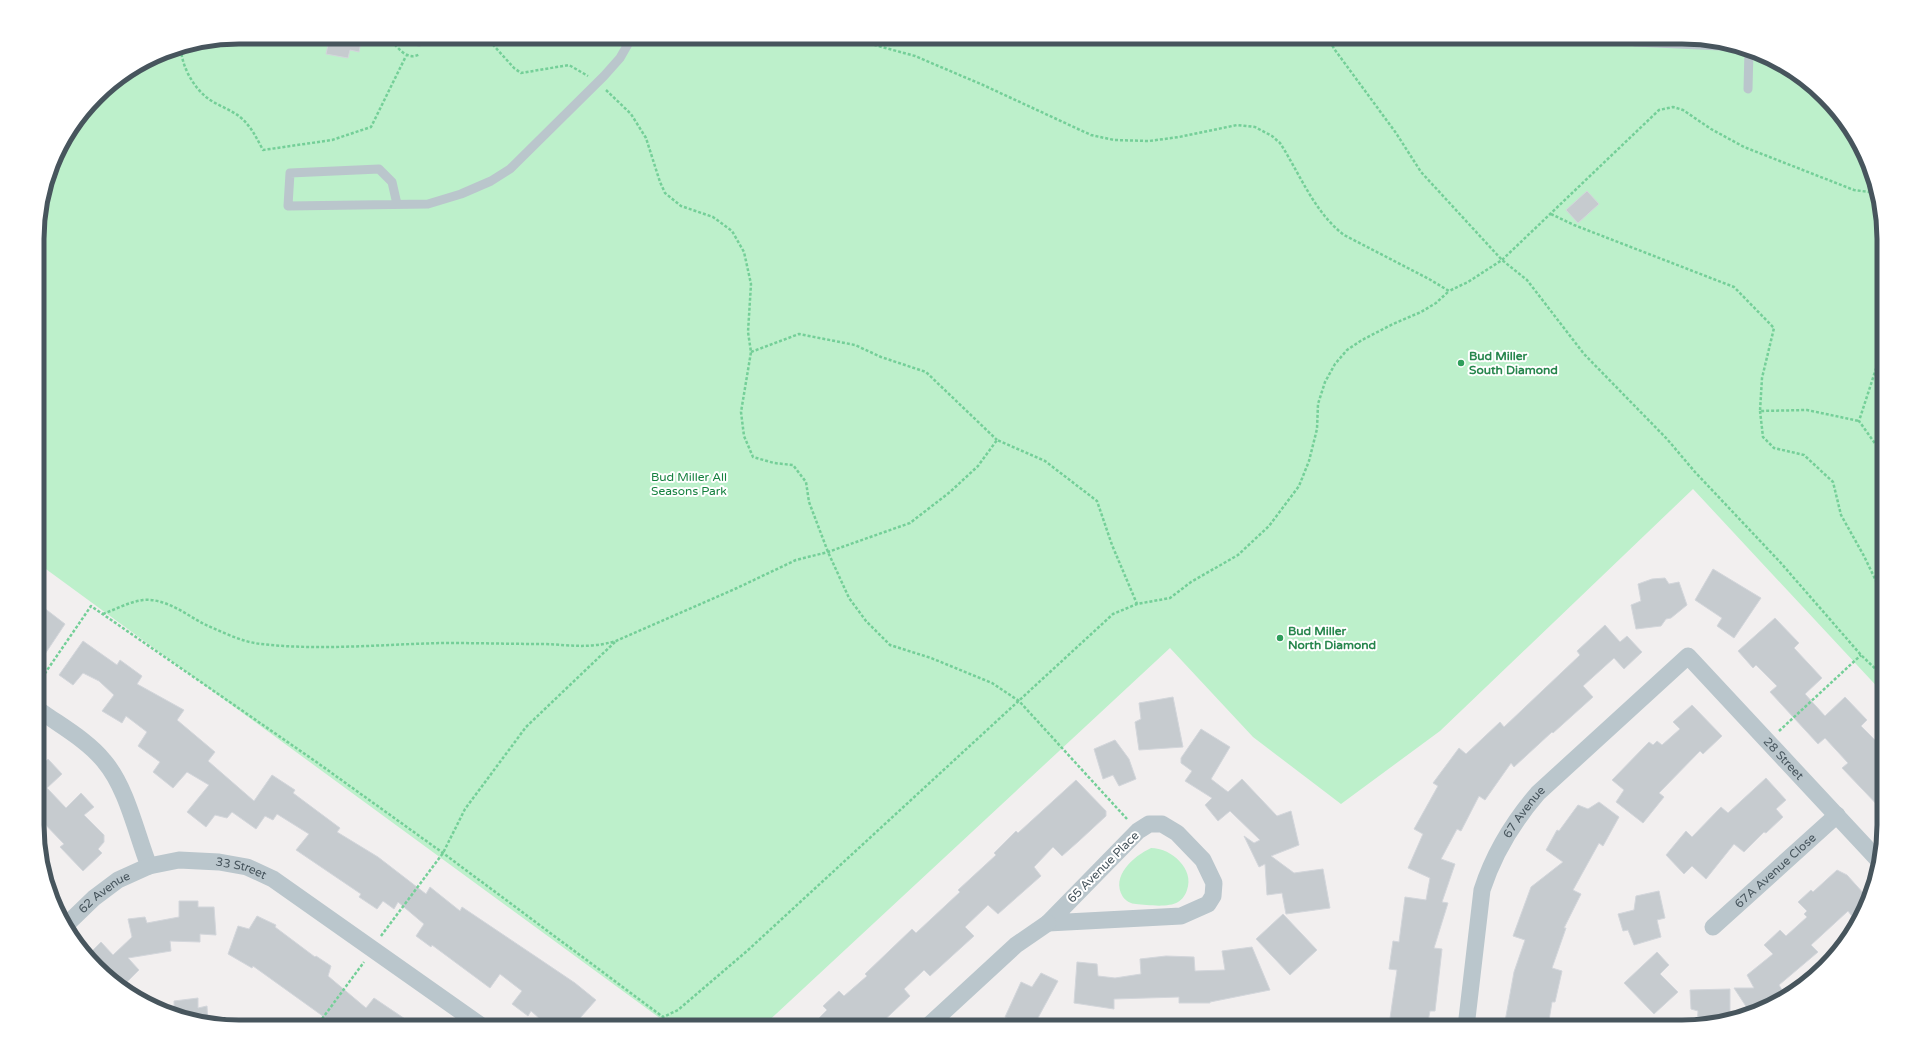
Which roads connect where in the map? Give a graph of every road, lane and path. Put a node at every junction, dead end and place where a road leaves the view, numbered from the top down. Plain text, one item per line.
1 (395, 44) edge
2 (492, 44) edge
3 (628, 44) edge
4 (871, 44) edge
5 (1331, 44) edge
6 (1677, 44) edge
7 (1702, 45) edge
8 (182, 53) edge
9 (406, 56) junction
10 (1749, 56) edge
11 (415, 57) dead end
12 (580, 70) dead end
13 (1748, 89) dead end
14 (611, 94) dead end
15 (1871, 192) edge
16 (397, 204) junction
17 (1551, 214) junction
18 (1502, 260) junction
19 (1450, 292) junction
20 (751, 352) junction
21 (1877, 366) edge
22 (1760, 412) junction
23 (1859, 421) junction
24 (997, 440) junction
25 (1877, 446) edge
26 (828, 552) junction
27 (1877, 583) edge
28 (1137, 604) junction
29 (103, 614) junction
30 (616, 641) junction
31 (1861, 655) junction
32 (1688, 656) joint
33 (1877, 670) edge
34 (44, 675) edge
35 (1019, 701) junction
36 (44, 713) edge
37 (1780, 729) dead end
38 (1836, 815) junction
39 (1125, 817) dead end
40 (443, 853) junction
41 (1874, 856) edge
42 (149, 866) junction
43 (70, 921) edge
44 (1048, 923) junction
45 (1714, 927) dead end
46 (382, 934) dead end
47 (364, 962) dead end
48 (321, 1020) edge
49 (473, 1020) edge
50 (935, 1020) edge
51 (1467, 1020) edge

1 - 9 path
2 - 12 path
3 - 16 lane
4 - 19 path
5 - 18 path
6 - 7 lane
8 - 9 path
9 - 11 path
10 - 13 lane
14 - 20 path
15 - 17 path
16 - 16 lane
17 - 18 path
17 - 22 path
18 - 19 path
18 - 31 path
19 - 28 path
20 - 24 path
20 - 26 path
21 - 23 path
22 - 23 path
22 - 27 path
23 - 25 path
24 - 26 path
24 - 28 path
26 - 30 path
26 - 35 path
28 - 35 path
29 - 30 path
29 - 34 path
29 - 40 path
30 - 40 path
31 - 33 path
31 - 37 path
32 - 38 street, 28 Street
32 - 51 street, 67 Avenue
35 - 39 path
35 - 40 path
36 - 42 street
38 - 41 street, 28 Street
38 - 45 street, 67A Avenue Close
40 - 46 path
42 - 43 street, 62 Avenue
42 - 49 street, 33 Street
44 - 44 street, 65 Avenue Place
44 - 50 street, 65 Avenue Place
47 - 48 path

